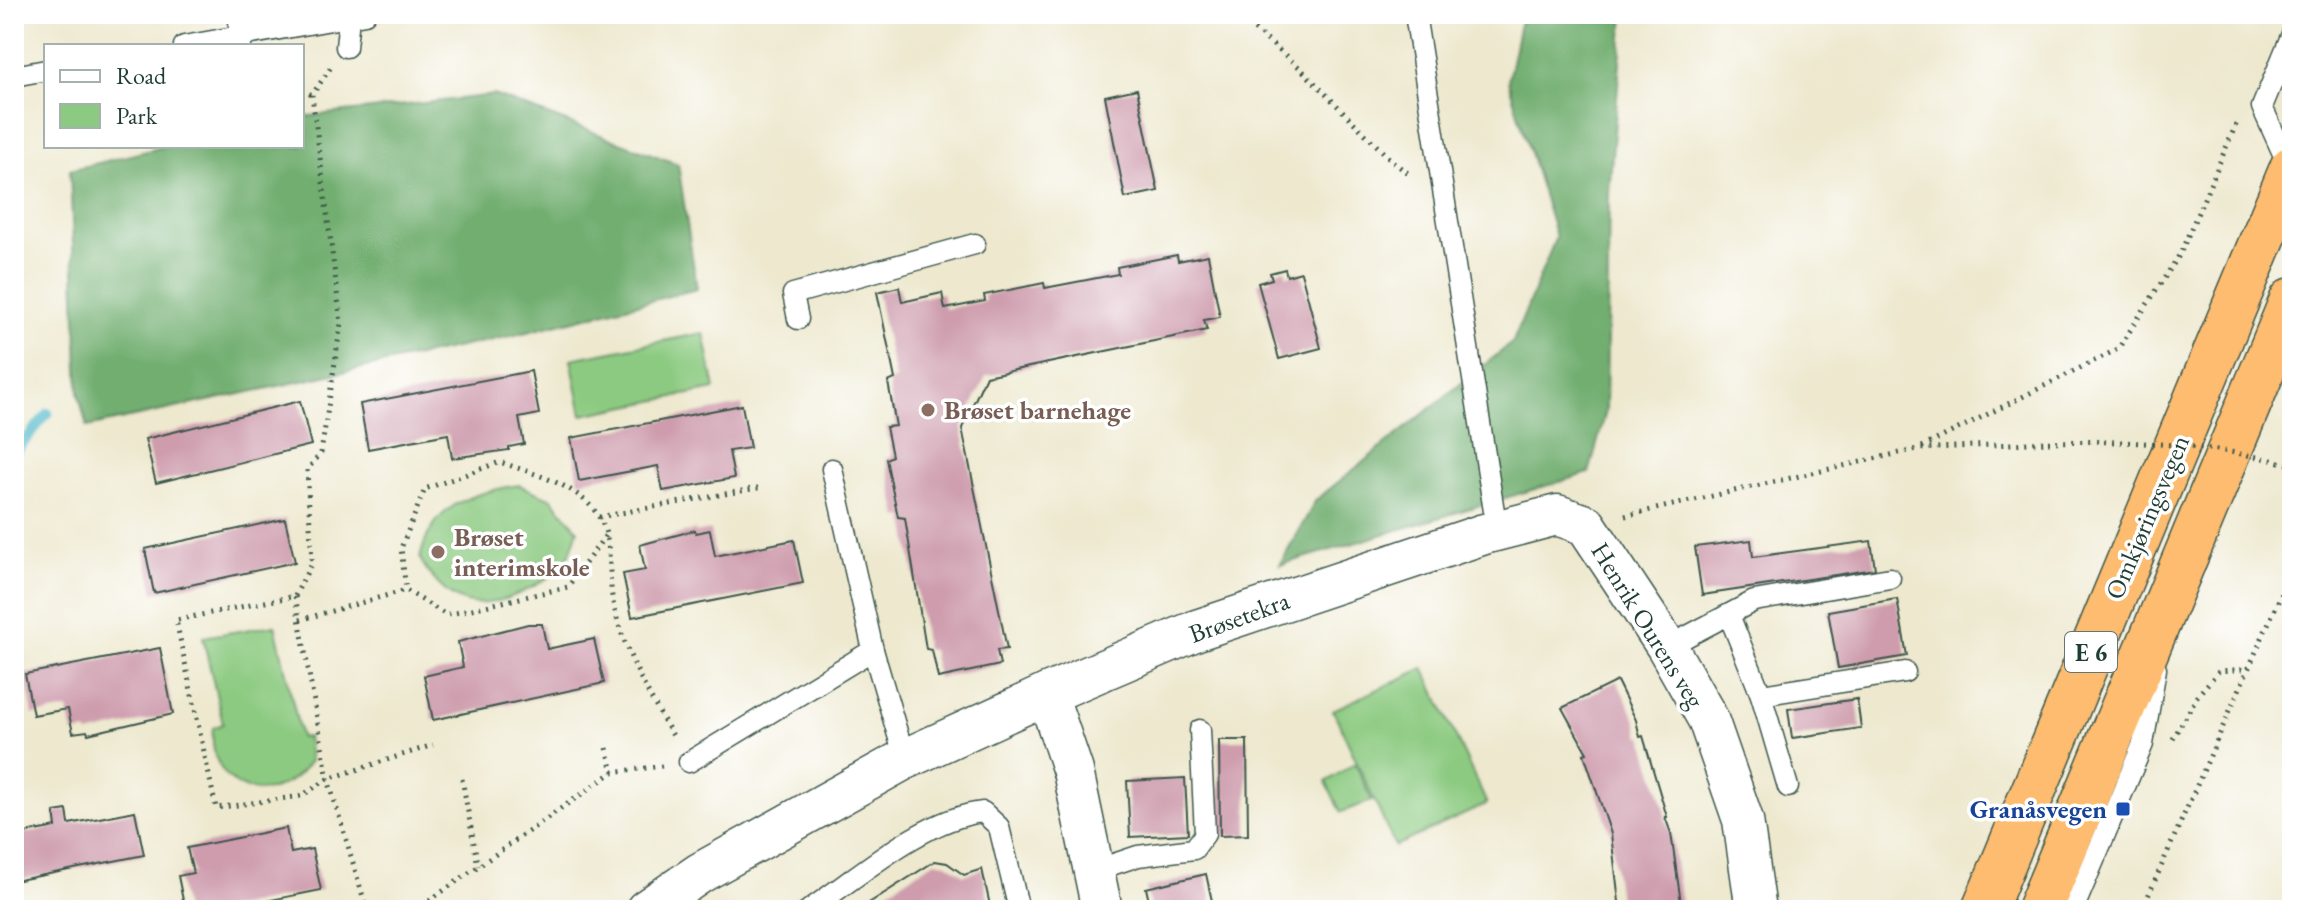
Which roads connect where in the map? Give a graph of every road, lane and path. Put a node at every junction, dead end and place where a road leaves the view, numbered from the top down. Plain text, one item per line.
1 (240, 14) edge
2 (1236, 14) edge
3 (1415, 14) edge
4 (357, 16) edge
5 (2292, 34) edge
6 (239, 41) edge
7 (206, 44) edge
8 (346, 47) joint
9 (44, 70) edge
10 (14, 76) edge
11 (304, 91) edge
12 (312, 95) junction
13 (2237, 122) dead end
14 (2291, 170) edge
15 (1445, 200) junction
16 (975, 244) dead end
17 (2292, 300) edge
18 (798, 319) dead end
19 (1917, 449) junction
20 (2292, 465) edge
21 (832, 469) dead end
22 (763, 487) dead end
23 (599, 517) junction
24 (1586, 525) junction
25 (1497, 530) junction
26 (605, 536) junction
27 (2292, 570) edge
28 (1890, 578) dead end
29 (406, 590) junction
30 (295, 596) junction
31 (2169, 597) junction
32 (1729, 615) junction
33 (300, 620) junction
34 (1667, 647) junction
35 (873, 650) junction
36 (2247, 669) junction
37 (1905, 672) dead end
38 (1047, 694) junction
39 (1761, 695) junction
40 (1200, 730) dead end
41 (433, 745) dead end
42 (2168, 747) dead end
43 (607, 748) dead end
44 (905, 759) junction
45 (689, 762) junction
46 (613, 772) junction
47 (328, 779) junction
48 (462, 779) dead end
49 (1788, 787) dead end
50 (478, 866) junction
51 (1093, 871) junction
52 (745, 893) dead end
53 (367, 910) edge
54 (416, 910) edge
55 (646, 910) edge
56 (720, 910) edge
57 (809, 910) edge
58 (1019, 910) edge
59 (1102, 910) edge
60 (1756, 910) edge
61 (1984, 910) edge
62 (2039, 910) edge
63 (2073, 910) edge
64 (2142, 910) edge

1 - 6 lane
2 - 15 path
3 - 15 lane
4 - 6 lane
4 - 8 lane
5 - 14 lane
6 - 7 lane
8 - 12 path
9 - 10 lane
11 - 12 path
12 - 30 path
13 - 19 path
14 - 61 highway, Omkjøringsvegen / E 6
15 - 25 lane
16 - 18 lane
17 - 31 highway, Omkjøringsvegen / E 6
19 - 20 path, bridge
19 - 24 path
21 - 35 lane
22 - 23 path
23 - 26 path
23 - 29 path
24 - 25 street, Brøsetekra
24 - 34 street, Henrik Ourens veg
25 - 38 street, Brøsetekra
26 - 29 path
26 - 45 path
27 - 36 path
28 - 32 lane
29 - 33 path
30 - 33 path
30 - 47 path
31 - 62 highway, Omkjøringsvegen / E 6
31 - 63 lane
32 - 34 lane
32 - 39 lane
33 - 47 path
34 - 60 street, Henrik Ourens veg
35 - 44 lane
35 - 45 lane
36 - 42 path
36 - 64 path
37 - 39 lane
38 - 44 street, Brøsetekra
38 - 51 street
39 - 49 lane
40 - 51 lane
41 - 47 path
43 - 46 path
44 - 55 street, Brøsetekra
45 - 46 path
46 - 50 path
47 - 53 path
48 - 50 path
50 - 54 path
51 - 59 street
52 - 56 path
57 - 58 lane

